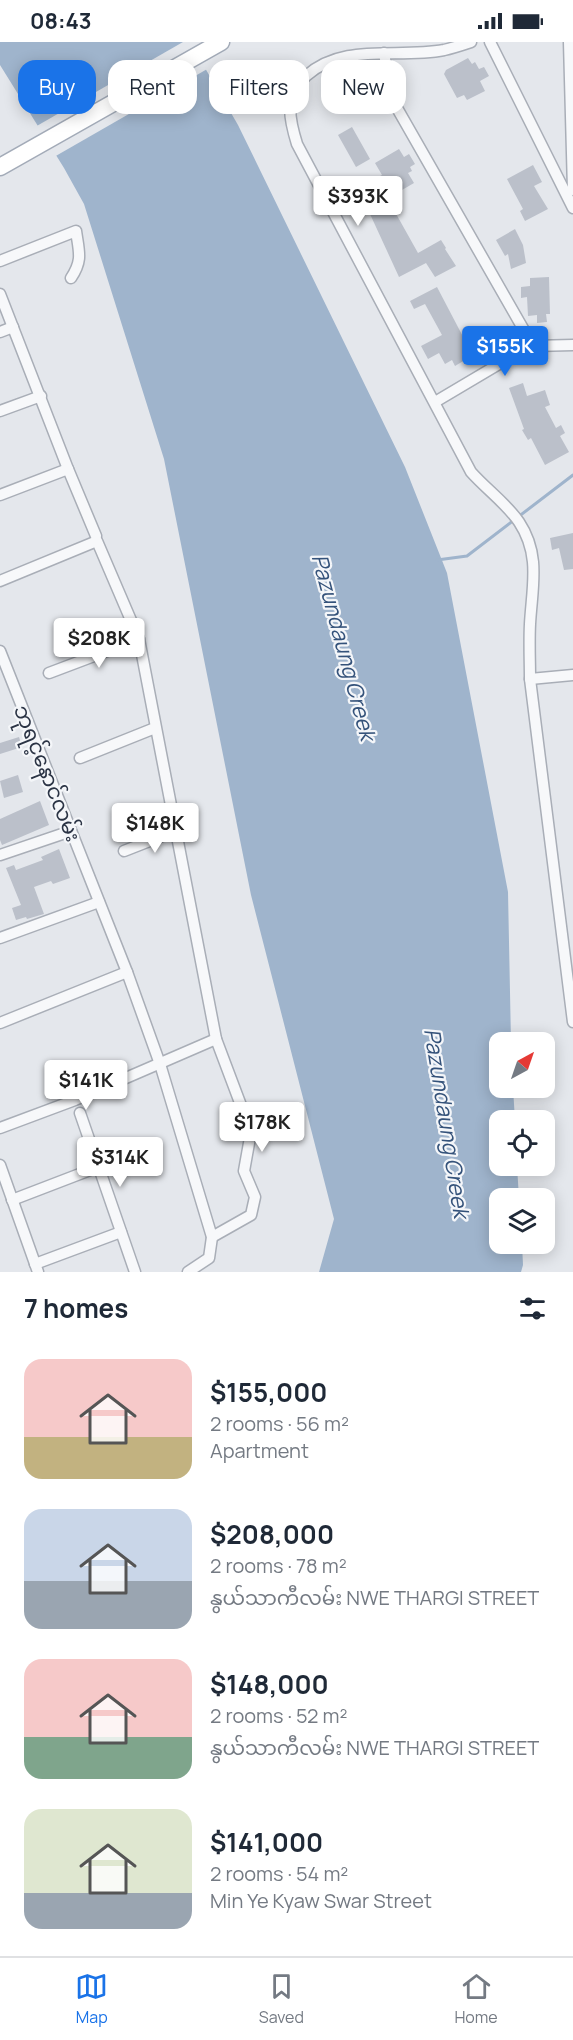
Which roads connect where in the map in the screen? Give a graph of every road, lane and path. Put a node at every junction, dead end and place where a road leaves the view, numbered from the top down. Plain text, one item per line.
1 (220, 42) edge
2 (471, 42) edge
3 (490, 42) edge
4 (568, 42) edge
5 (384, 53) junction
6 (0, 167) edge
7 (573, 190) edge
8 (573, 208) edge
9 (0, 261) edge
10 (71, 279) dead end
11 (0, 294) edge
12 (13, 327) junction
13 (0, 332) edge
14 (573, 345) edge
15 (533, 346) junction
16 (41, 396) junction
17 (435, 402) junction
18 (0, 411) edge
19 (68, 468) junction
20 (0, 495) edge
21 (97, 538) junction
22 (0, 581) edge
23 (139, 639) junction
24 (0, 651) edge
25 (49, 674) dead end
26 (573, 675) edge
27 (530, 679) junction
28 (155, 728) junction
29 (80, 759) dead end
30 (71, 831) junction
31 (175, 831) junction
32 (124, 850) dead end
33 (0, 855) edge
34 (99, 902) junction
35 (0, 938) edge
36 (127, 972) junction
37 (573, 1022) edge
38 (0, 1023) edge
39 (216, 1039) junction
40 (160, 1064) junction
41 (80, 1113) dead end
42 (0, 1128) edge
43 (0, 1165) edge
44 (98, 1167) junction
45 (12, 1200) junction
46 (121, 1232) junction
47 (212, 1237) junction
48 (36, 1268) edge
49 (135, 1272) edge
50 (188, 1272) edge

1 - 6 main road
2 - 5 street
3 - 8 street
4 - 7 street
5 - 15 street
5 - 17 street
9 - 10 street
11 - 12 street
12 - 13 street
12 - 16 street
14 - 15 street
15 - 17 street
16 - 18 street
16 - 19 street
17 - 27 street
19 - 20 street
19 - 21 street
21 - 22 street
21 - 23 street
23 - 25 street
23 - 28 street
24 - 30 street, ဘုရင့်နောင်လမ်း
26 - 27 street
27 - 37 street
28 - 29 street
28 - 31 street
30 - 33 street
30 - 34 street, ဘုရင့်နောင်လမ်း
31 - 32 street
31 - 39 street
34 - 35 street
34 - 36 street, ဘုရင့်နောင်လမ်း
36 - 38 street
36 - 40 street, ဘုရင့်နောင်လမ်း
39 - 40 street
39 - 47 street
40 - 42 street
40 - 47 street, ဘုရင့်နောင်လမ်း
41 - 44 street
43 - 45 street
44 - 45 street
44 - 46 street
45 - 48 street
46 - 48 street
46 - 49 street
47 - 50 street

